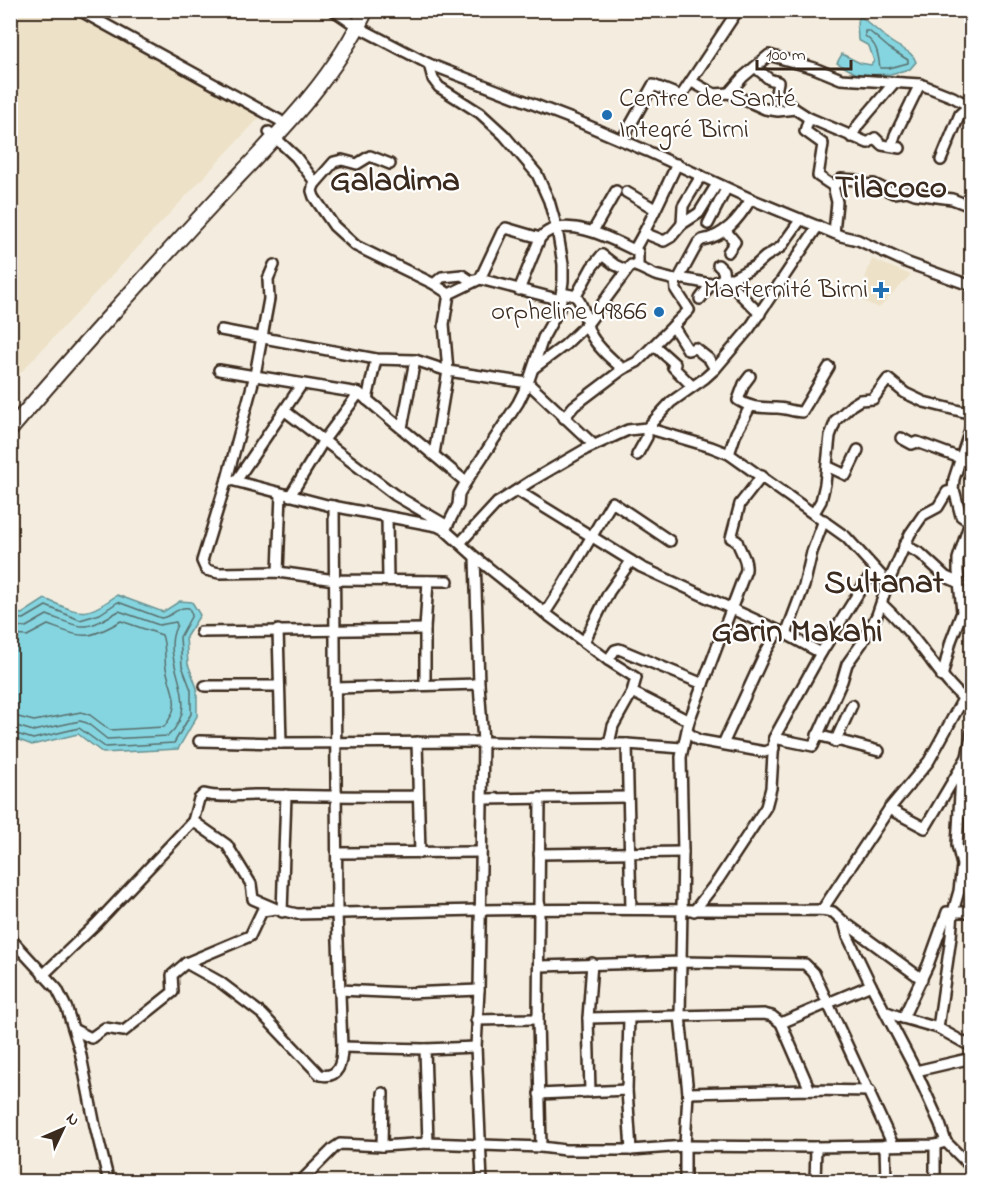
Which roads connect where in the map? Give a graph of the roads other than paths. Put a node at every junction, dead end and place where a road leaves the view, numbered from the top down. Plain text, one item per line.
1 (79, 10) edge
2 (333, 10) edge
3 (366, 10) edge
4 (738, 10) edge
5 (355, 20) edge
6 (429, 64) junction
7 (755, 67) junction
8 (692, 82) junction
9 (972, 82) edge
10 (894, 83) junction
11 (920, 84) junction
12 (729, 93) junction
13 (970, 105) edge
14 (795, 109) junction
15 (293, 111) junction
16 (809, 118) junction
17 (279, 120) junction
18 (272, 134) junction
19 (851, 137) junction
20 (622, 140) junction
21 (941, 160) dead end
22 (390, 164) dead end
23 (677, 164) junction
24 (701, 176) junction
25 (313, 186) junction
26 (721, 186) junction
27 (833, 186) junction
28 (751, 200) junction
29 (972, 208) edge
30 (656, 209) junction
31 (801, 219) junction
32 (682, 224) junction
33 (708, 224) dead end
34 (818, 226) junction
35 (557, 229) junction
36 (725, 230) junction
37 (593, 231) junction
38 (834, 233) junction
39 (644, 234) junction
40 (610, 237) junction
41 (540, 238) junction
42 (634, 250) junction
43 (728, 252) dead end
44 (602, 255) junction
45 (274, 265) dead end
46 (718, 265) dead end
47 (639, 267) junction
48 (626, 270) junction
49 (724, 278) junction
50 (480, 279) junction
51 (677, 279) junction
52 (434, 284) junction
53 (711, 284) junction
54 (972, 286) edge
55 (519, 290) junction
56 (449, 294) junction
57 (562, 296) junction
58 (576, 296) junction
59 (700, 299) dead end
60 (760, 314) junction
61 (588, 323) junction
62 (673, 326) junction
63 (221, 330) dead end
64 (261, 337) junction
65 (655, 346) junction
66 (376, 359) junction
67 (415, 360) junction
68 (829, 367) dead end
69 (533, 369) junction
70 (623, 369) junction
71 (715, 369) junction
72 (219, 370) dead end
73 (448, 371) junction
74 (255, 375) junction
75 (750, 376) dead end
76 (528, 383) junction
77 (302, 384) junction
78 (692, 386) junction
79 (359, 393) junction
80 (367, 400) junction
81 (750, 406) junction
82 (285, 411) junction
83 (972, 414) edge
84 (564, 418) junction
85 (10, 419) edge
86 (972, 424) edge
87 (402, 428) junction
88 (646, 428) junction
89 (10, 430) edge
90 (900, 438) dead end
91 (324, 440) junction
92 (594, 445) junction
93 (858, 450) dead end
94 (434, 454) junction
95 (729, 454) junction
96 (637, 455) dead end
97 (960, 458) junction
98 (827, 466) junction
99 (762, 476) junction
100 (231, 480) junction
101 (466, 482) junction
102 (518, 490) junction
103 (953, 491) junction
104 (286, 495) junction
105 (334, 506) junction
106 (814, 513) junction
107 (387, 517) junction
108 (824, 520) junction
109 (446, 527) junction
110 (591, 536) junction
111 (670, 541) dead end
112 (460, 543) junction
113 (904, 545) junction
114 (475, 557) junction
115 (631, 561) junction
116 (278, 572) junction
117 (876, 572) junction
118 (335, 580) junction
119 (388, 580) junction
120 (428, 581) junction
121 (448, 581) dead end
122 (888, 583) junction
123 (960, 583) junction
124 (882, 604) junction
125 (731, 610) junction
126 (545, 613) junction
127 (425, 629) junction
128 (278, 630) junction
129 (335, 630) junction
130 (201, 632) dead end
131 (782, 633) junction
132 (584, 642) junction
133 (821, 653) junction
134 (608, 660) junction
135 (942, 677) junction
136 (479, 684) junction
137 (703, 684) junction
138 (205, 686) dead end
139 (279, 686) junction
140 (425, 686) junction
141 (336, 688) junction
142 (632, 692) junction
143 (963, 699) junction
144 (852, 705) dead end
145 (972, 705) edge
146 (689, 721) junction
147 (972, 731) edge
148 (687, 732) junction
149 (817, 735) junction
150 (199, 741) dead end
151 (835, 741) junction
152 (336, 742) junction
153 (417, 742) junction
154 (483, 742) junction
155 (281, 743) junction
156 (774, 743) junction
157 (609, 744) junction
158 (627, 744) junction
159 (723, 744) junction
160 (682, 748) junction
161 (879, 751) dead end
162 (967, 757) junction
163 (286, 795) junction
164 (418, 796) junction
165 (336, 797) junction
166 (628, 797) junction
167 (540, 798) junction
168 (483, 799) junction
169 (889, 809) junction
170 (959, 812) junction
171 (972, 813) edge
172 (193, 821) junction
173 (481, 852) junction
174 (683, 852) junction
175 (337, 853) junction
176 (420, 853) junction
177 (539, 854) junction
178 (630, 854) junction
179 (631, 909) junction
180 (279, 910) junction
181 (480, 910) junction
182 (539, 910) junction
183 (822, 910) junction
184 (682, 911) junction
185 (694, 911) junction
186 (952, 912) junction
187 (972, 912) edge
188 (337, 914) junction
189 (844, 922) junction
190 (10, 938) edge
191 (682, 962) junction
192 (186, 963) junction
193 (592, 963) junction
194 (540, 966) junction
195 (43, 975) junction
196 (922, 979) junction
197 (871, 985) junction
198 (339, 990) junction
199 (479, 990) junction
200 (829, 1004) junction
201 (886, 1012) junction
202 (680, 1016) junction
203 (588, 1018) junction
204 (628, 1018) junction
205 (903, 1018) junction
206 (538, 1019) junction
207 (476, 1020) junction
208 (781, 1023) junction
209 (938, 1028) junction
210 (75, 1030) junction
211 (342, 1047) junction
212 (476, 1047) junction
213 (972, 1047) edge
214 (425, 1049) junction
215 (972, 1058) edge
216 (916, 1071) junction
217 (627, 1090) junction
218 (810, 1090) junction
219 (870, 1091) junction
220 (590, 1092) junction
221 (382, 1093) dead end
222 (688, 1093) junction
223 (540, 1094) junction
224 (946, 1142) junction
225 (428, 1143) junction
226 (481, 1145) junction
227 (889, 1145) junction
228 (935, 1145) junction
229 (382, 1146) junction
230 (685, 1146) junction
231 (541, 1147) junction
232 (816, 1147) junction
233 (631, 1150) junction
234 (972, 1168) edge
235 (109, 1182) edge
236 (300, 1182) edge
237 (482, 1182) edge
238 (685, 1182) edge
239 (815, 1182) edge
240 (886, 1182) edge
241 (935, 1182) edge

1 - 17 street
2 - 5 street
3 - 5 highway
4 - 8 street
5 - 6 street
5 - 15 highway
6 - 20 street
6 - 35 street
7 - 10 street
7 - 12 street
7 - 14 street
8 - 12 street
8 - 20 street
9 - 13 street
10 - 11 street
10 - 19 street
11 - 13 street
11 - 19 street
12 - 14 street
13 - 21 street
14 - 16 street
15 - 17 highway
15 - 18 highway
16 - 19 street
16 - 27 street
17 - 18 highway
18 - 25 street
18 - 85 highway
18 - 89 highway
20 - 23 street
22 - 25 street
23 - 24 street
23 - 30 street
24 - 26 street
24 - 32 street
25 - 52 street
26 - 28 street
26 - 32 street
26 - 33 street
27 - 29 street
27 - 38 street
28 - 31 street
28 - 36 street
30 - 37 street
30 - 39 street
31 - 34 street
31 - 49 street
32 - 39 street
34 - 38 street
34 - 60 street
35 - 37 street
35 - 41 street
35 - 57 street
36 - 43 street
36 - 51 street
37 - 40 street
38 - 54 street
39 - 42 street
40 - 42 street
40 - 44 street
41 - 50 street
41 - 55 street
42 - 47 street
44 - 48 street
44 - 58 street
45 - 64 street
46 - 49 street
47 - 48 street
47 - 51 street
48 - 61 street
49 - 53 street
49 - 60 street
50 - 52 street
50 - 55 street
50 - 56 street
51 - 53 street
51 - 62 street
52 - 56 street
53 - 59 street
55 - 57 street
56 - 73 street
57 - 58 street
57 - 69 street
58 - 61 street
60 - 71 street
61 - 69 street
61 - 70 street
62 - 65 street
62 - 71 street
63 - 64 street
64 - 66 street
64 - 74 street
65 - 70 street
65 - 78 street
66 - 67 street
66 - 80 street
67 - 73 street
67 - 87 street
68 - 81 street
69 - 76 street
70 - 84 street
71 - 78 street
72 - 74 street
73 - 76 street
73 - 94 street
74 - 77 street
74 - 100 street
75 - 81 street
76 - 84 street
76 - 101 street
77 - 79 street
77 - 82 street
78 - 88 street
79 - 80 street
79 - 91 street
80 - 87 street
81 - 95 street
82 - 91 street
82 - 100 street
83 - 98 street
84 - 92 street
86 - 97 street
87 - 94 street
88 - 92 street
88 - 95 street
88 - 96 street
90 - 97 street
91 - 104 street
91 - 109 street
92 - 102 street
93 - 98 street
94 - 101 street
95 - 99 street
97 - 103 street
98 - 106 street
99 - 106 street
99 - 125 street
100 - 104 street
100 - 116 street
101 - 109 street
102 - 110 street
102 - 112 street
103 - 113 street
103 - 123 street
104 - 105 street
104 - 116 street
105 - 107 street
105 - 118 street
106 - 108 street
107 - 109 street
107 - 119 street
108 - 117 street
108 - 131 street
109 - 112 street
110 - 111 street
110 - 115 street
110 - 126 street
112 - 114 street
113 - 122 street
113 - 123 street
114 - 126 street
114 - 136 street
115 - 125 street
115 - 132 street
116 - 118 street
117 - 122 street
117 - 133 street
118 - 119 street
118 - 129 street
119 - 120 street
120 - 121 street
120 - 127 street
122 - 124 street
123 - 135 street
124 - 135 street
124 - 149 street
125 - 131 street
125 - 137 street
126 - 132 street
127 - 129 street
127 - 140 street
128 - 129 street
128 - 130 street
128 - 139 street
129 - 141 street
131 - 133 street
131 - 159 street
132 - 134 street
133 - 156 street
134 - 137 street
134 - 142 street
135 - 143 street
136 - 140 street
136 - 154 street
137 - 146 street
138 - 139 street
139 - 155 street
140 - 141 street
141 - 152 street
142 - 146 street
142 - 157 street
143 - 145 street
143 - 169 street
144 - 151 street
146 - 148 street
147 - 162 street
148 - 159 street
148 - 160 street
149 - 151 street
149 - 156 street
150 - 155 street
151 - 161 street
152 - 153 street
152 - 155 street
152 - 165 street
153 - 154 street
153 - 164 street
154 - 157 street
154 - 168 street
156 - 159 street
156 - 185 street
157 - 158 street
158 - 160 street
158 - 166 street
160 - 174 street
162 - 169 street
162 - 170 street
163 - 165 street
163 - 172 street
163 - 180 street
164 - 165 street
164 - 176 street
165 - 175 street
166 - 167 street
166 - 178 street
167 - 168 street
167 - 177 street
168 - 173 street
169 - 183 street
170 - 171 street
170 - 186 street
172 - 180 street
172 - 195 street
173 - 176 street
173 - 181 street
174 - 178 street
174 - 184 street
175 - 176 street
175 - 188 street
177 - 178 street
177 - 182 street
178 - 179 street
179 - 182 street
179 - 184 street
180 - 188 street
180 - 192 street
181 - 182 street
181 - 188 street
181 - 199 street
182 - 194 street
183 - 185 street
183 - 189 street
184 - 185 street
184 - 191 street
186 - 187 street
186 - 196 street
186 - 209 street
188 - 198 street
189 - 196 street
189 - 197 street
190 - 195 street
191 - 193 street
191 - 200 street
191 - 202 street
192 - 210 street
192 - 211 street
193 - 194 street
193 - 203 street
194 - 206 street
195 - 210 street
196 - 205 street
197 - 200 street
197 - 201 street
198 - 199 street
198 - 211 street
199 - 207 street
200 - 208 street
200 - 219 street
201 - 205 street
201 - 216 street
202 - 204 street
202 - 208 street
202 - 222 street
203 - 204 street
203 - 220 street
204 - 217 street
205 - 209 street
206 - 207 street
206 - 223 street
207 - 212 street
208 - 218 street
209 - 213 street
210 - 235 street
211 - 214 street
212 - 214 street
212 - 226 street
214 - 225 street
215 - 216 street
216 - 224 street
217 - 220 street
217 - 233 street
218 - 219 street
218 - 222 street
219 - 227 street
220 - 223 street
221 - 229 street
222 - 230 street
223 - 231 street
224 - 228 street
224 - 234 street
225 - 226 street
225 - 229 street
226 - 231 street
226 - 237 street
227 - 228 street
227 - 232 street
227 - 240 street
228 - 241 street
229 - 236 street
230 - 232 street
230 - 233 street
230 - 238 street
231 - 233 street
232 - 239 street

